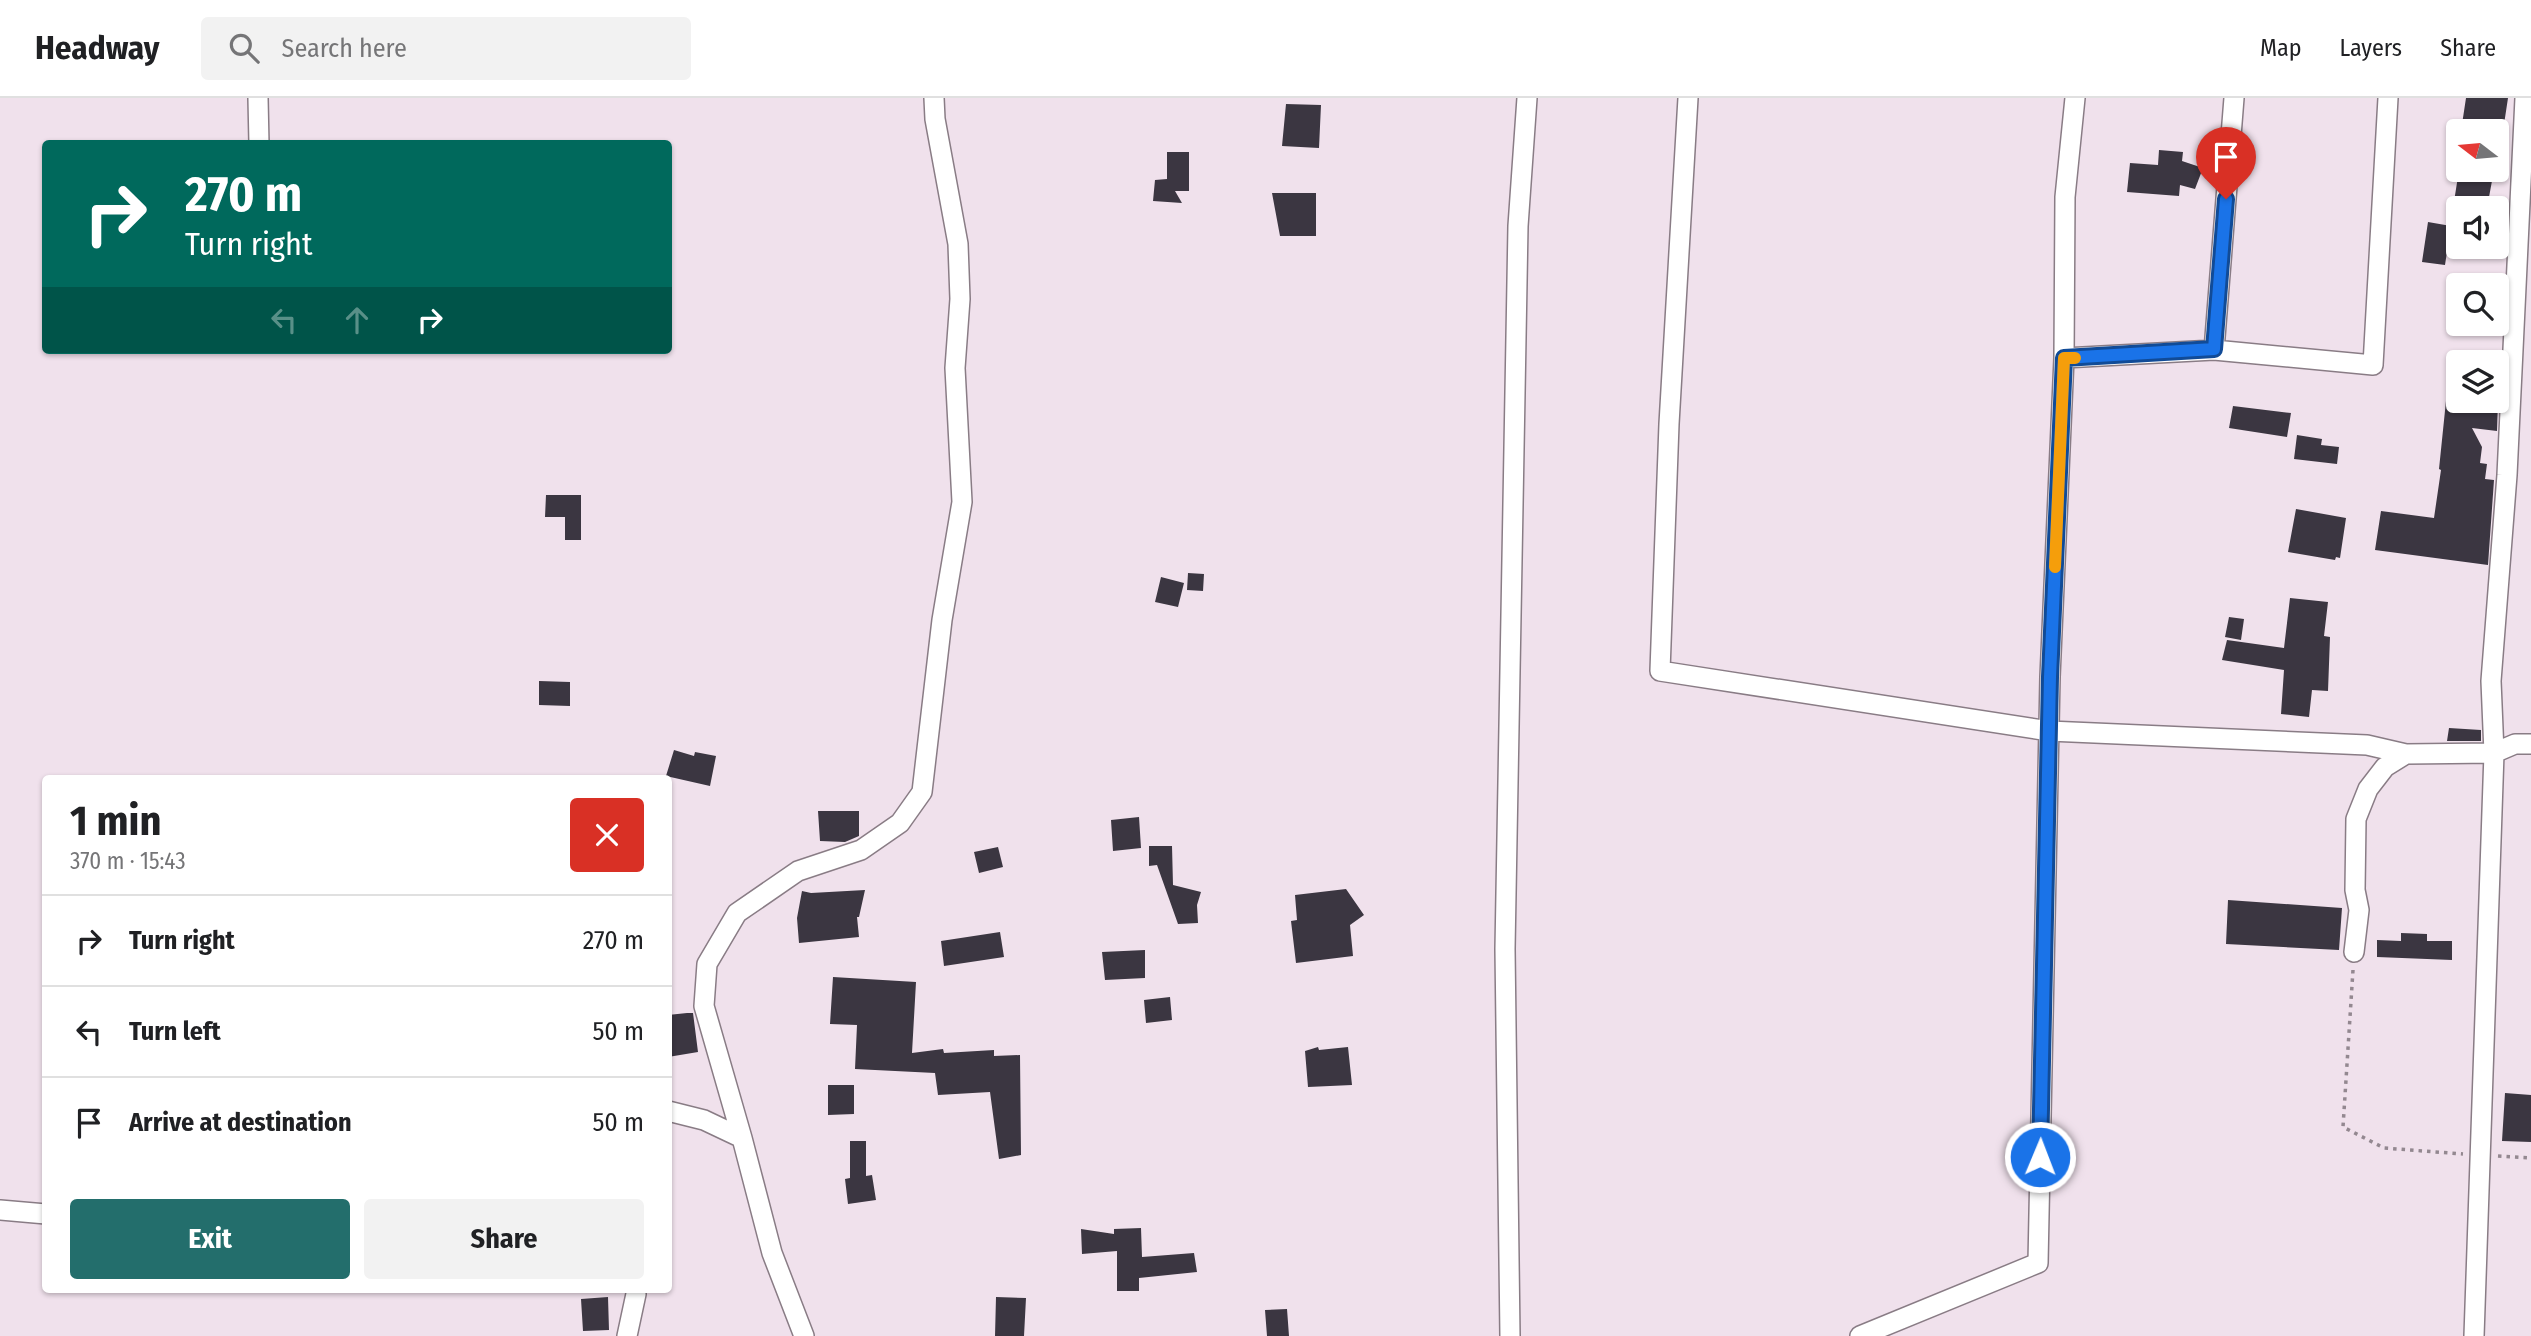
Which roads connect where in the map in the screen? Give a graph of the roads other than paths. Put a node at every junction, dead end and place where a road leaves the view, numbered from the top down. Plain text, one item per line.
1 (258, 98) edge
2 (934, 98) edge
3 (1527, 98) edge
4 (1688, 98) edge
5 (2075, 98) edge
6 (2234, 98) edge
7 (2388, 98) edge
8 (2525, 98) edge
9 (258, 140) edge
10 (2214, 349) junction
11 (2064, 358) junction
12 (2049, 731) junction
13 (2531, 744) edge
14 (2494, 753) junction
15 (2406, 754) junction
16 (2354, 952) road end
17 (672, 1112) edge
18 (742, 1138) junction
19 (0, 1209) edge
20 (42, 1214) edge
21 (636, 1294) dead end
22 (627, 1336) edge
23 (804, 1336) edge
24 (1510, 1336) edge
25 (1860, 1336) edge
26 (2474, 1336) edge

1 - 9 street
2 - 18 street
3 - 24 street
4 - 12 street
5 - 11 street
6 - 10 street
7 - 10 street
8 - 14 street
10 - 11 street
11 - 12 street
12 - 15 street
12 - 25 street
13 - 14 street
14 - 15 street
14 - 26 street
15 - 16 street
17 - 18 street
18 - 23 street
19 - 20 street
21 - 22 street

